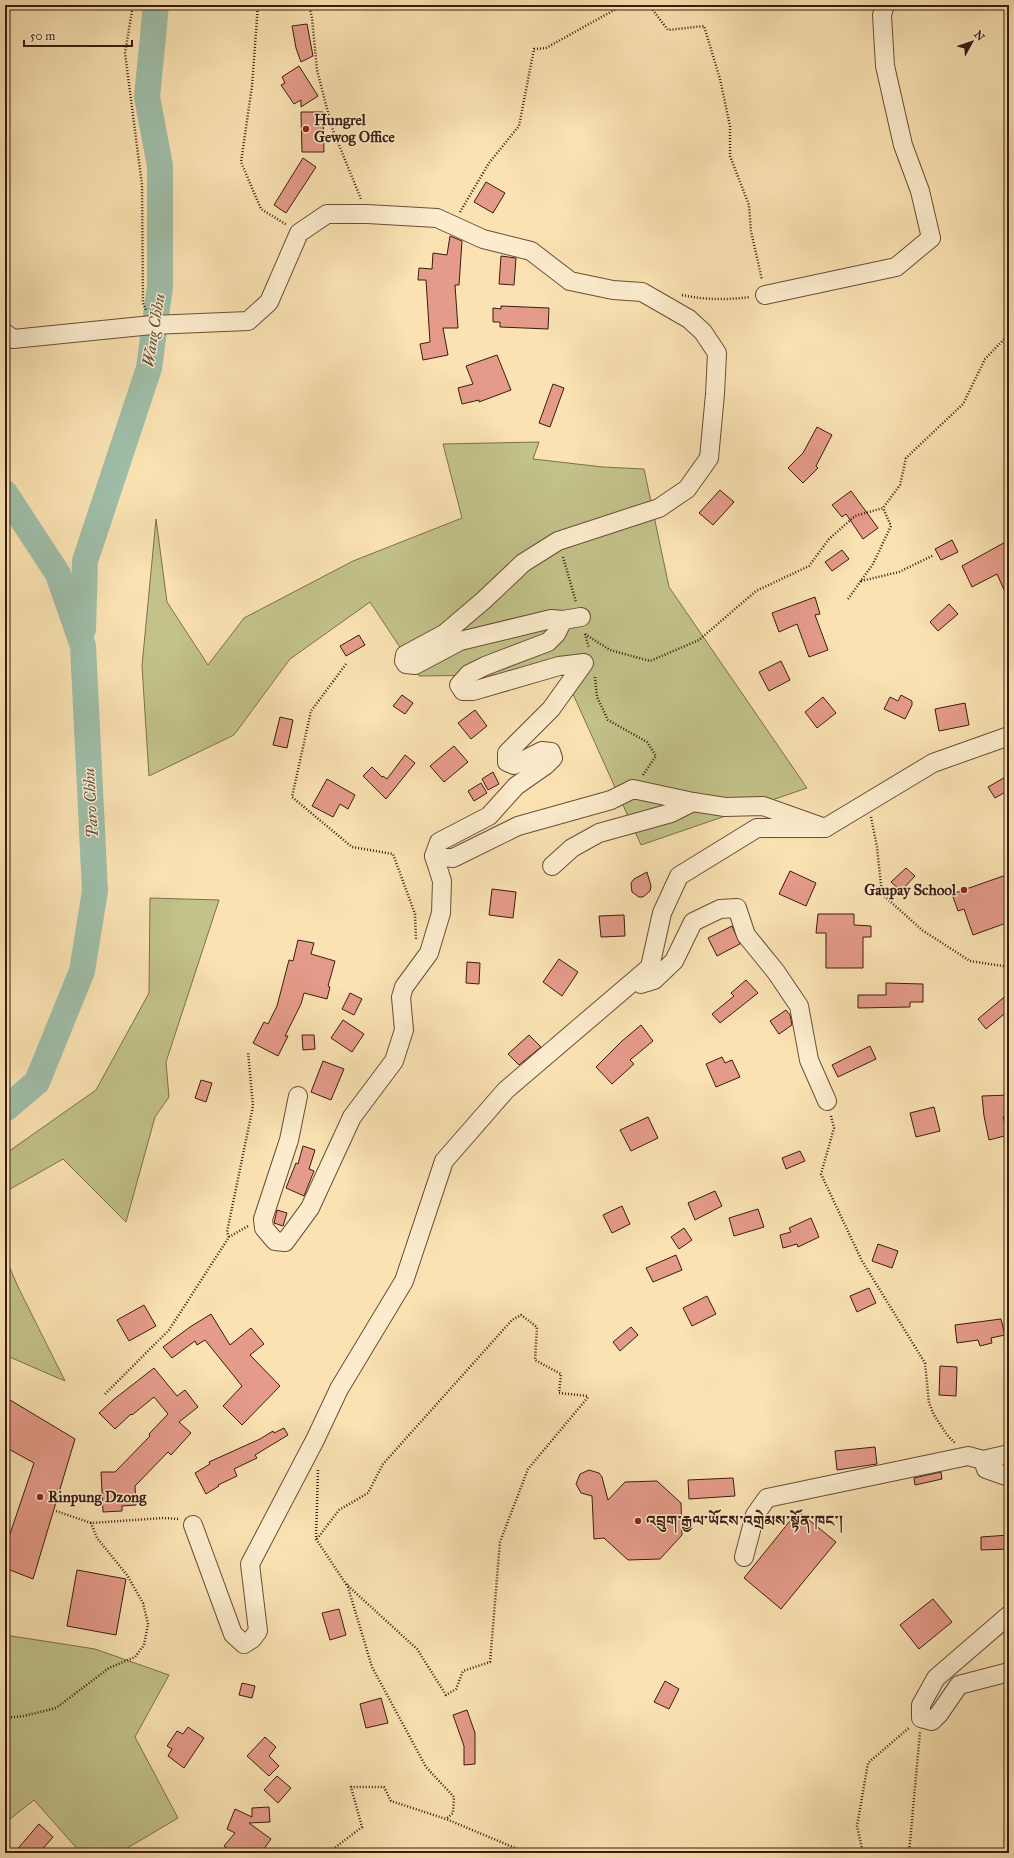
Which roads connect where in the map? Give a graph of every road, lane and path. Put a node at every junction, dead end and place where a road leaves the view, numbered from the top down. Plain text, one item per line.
1 (133, 5) edge
2 (258, 5) edge
3 (309, 5) edge
4 (618, 5) edge
5 (649, 5) edge
6 (885, 5) edge
7 (367, 214) junction
8 (452, 225) junction
9 (299, 233) junction
10 (679, 295) dead end
11 (766, 295) junction
12 (152, 325) junction
13 (5, 332) edge
14 (1009, 334) edge
15 (883, 508) junction
16 (558, 541) junction
17 (934, 554) dead end
18 (861, 581) junction
19 (848, 599) dead end
20 (563, 620) junction
21 (583, 626) junction
22 (588, 662) junction
23 (346, 664) dead end
24 (1009, 736) edge
25 (633, 789) junction
26 (693, 802) junction
27 (868, 803) junction
28 (825, 828) junction
29 (434, 856) junction
30 (552, 866) dead end
31 (416, 941) dead end
32 (1009, 967) edge
33 (615, 995) junction
34 (248, 1052) dead end
35 (298, 1096) dead end
36 (827, 1101) joint
37 (264, 1228) junction
38 (229, 1237) junction
39 (105, 1394) dead end
40 (1009, 1454) edge
41 (975, 1458) junction
42 (318, 1468) dead end
43 (1009, 1477) edge
44 (56, 1511) dead end
45 (91, 1523) junction
46 (193, 1525) joint
47 (316, 1539) junction
48 (744, 1557) dead end
49 (346, 1584) junction
50 (1009, 1614) edge
51 (1009, 1672) edge
52 (5, 1718) edge
53 (921, 1718) junction
54 (446, 1819) junction
55 (328, 1853) edge
56 (527, 1853) edge
57 (559, 1853) edge
58 (576, 1853) edge
59 (863, 1853) edge
60 (909, 1853) edge

1 - 12 path
2 - 9 path
3 - 7 path
4 - 8 path
5 - 11 path
6 - 11 street
7 - 8 street
7 - 9 street
8 - 16 street
9 - 12 street
10 - 11 path
12 - 13 street
14 - 15 path
15 - 18 path
15 - 21 path
16 - 20 street
16 - 21 path
17 - 18 path
18 - 19 path
20 - 21 street
20 - 22 street
21 - 22 path
22 - 25 path
22 - 29 street
23 - 31 path
24 - 27 street
25 - 26 street
25 - 29 street
26 - 28 street
26 - 30 street
27 - 28 street
27 - 32 path
28 - 33 street
29 - 37 street
33 - 36 street
33 - 46 street
34 - 38 path
35 - 37 street
36 - 41 path
37 - 38 path
38 - 39 path
40 - 41 street
41 - 43 street
41 - 48 street
42 - 47 path
44 - 45 path
45 - 46 path
45 - 52 path
47 - 49 path
47 - 49 path
49 - 54 path
50 - 53 street
51 - 53 street
53 - 59 path
53 - 60 path
54 - 55 path
54 - 56 path
57 - 58 path

